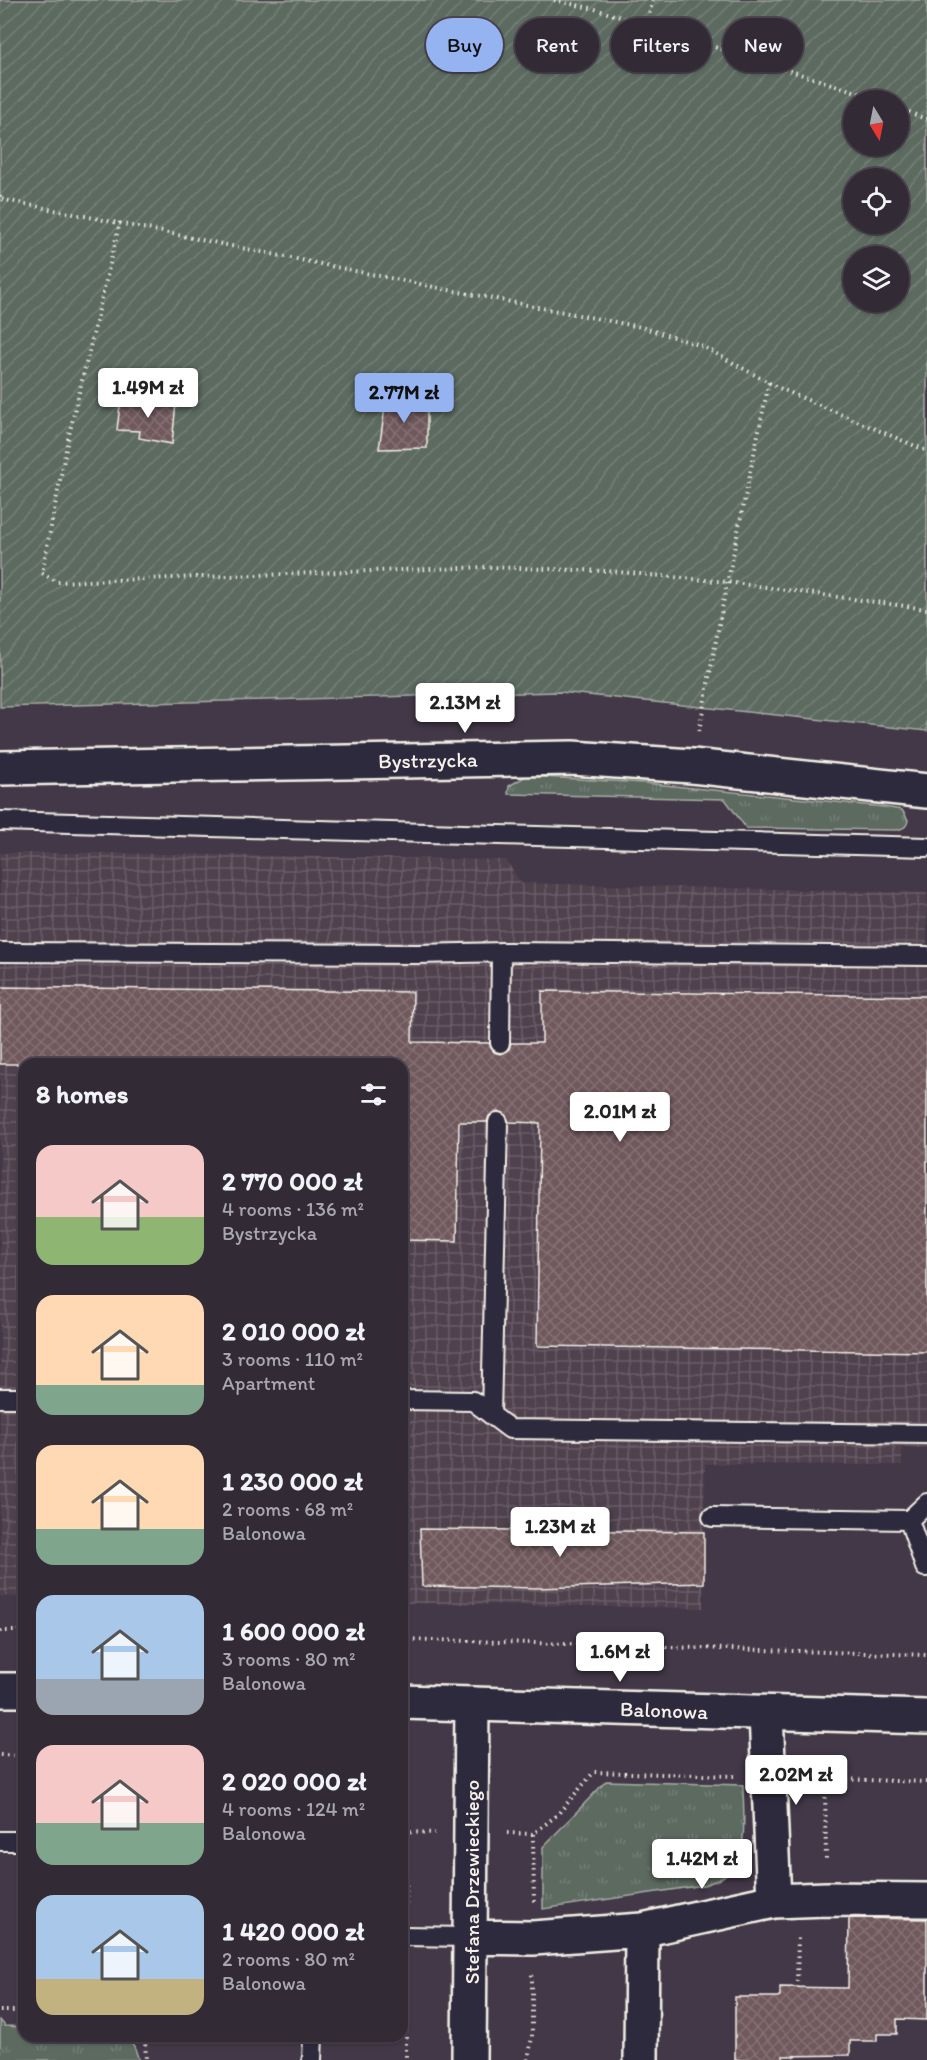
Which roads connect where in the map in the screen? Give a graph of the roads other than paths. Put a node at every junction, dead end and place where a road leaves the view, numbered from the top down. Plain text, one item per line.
1 (0, 768) edge
2 (927, 791) edge
3 (0, 821) edge
4 (927, 847) edge
5 (0, 952) edge
6 (501, 952) junction
7 (927, 956) edge
8 (500, 1043) dead end
9 (498, 1122) dead end
10 (0, 1398) edge
11 (18, 1398) edge
12 (408, 1400) edge
13 (491, 1415) junction
14 (927, 1434) edge
15 (927, 1503) edge
16 (712, 1517) dead end
17 (909, 1520) junction
18 (927, 1567) edge
19 (0, 1690) edge
20 (18, 1690) edge
21 (408, 1702) edge
22 (472, 1704) junction
23 (766, 1713) junction
24 (927, 1717) edge
25 (0, 1841) edge
26 (18, 1841) edge
27 (799, 1900) junction
28 (927, 1900) edge
29 (408, 1928) edge
30 (642, 1930) junction
31 (471, 1937) junction
32 (313, 2042) edge
33 (312, 2060) edge
34 (469, 2060) edge
35 (641, 2060) edge

1 - 2 street, Bystrzycka
3 - 4 lane
5 - 6 lane
6 - 7 lane
6 - 8 lane
9 - 13 lane
10 - 11 lane
12 - 13 lane
13 - 14 lane
15 - 17 lane
16 - 17 lane
17 - 18 lane
19 - 20 street
21 - 22 street, Balonowa
22 - 23 street, Balonowa
22 - 31 street, Stefana Drzewieckiego
23 - 24 street, Balonowa
23 - 27 street
25 - 26 lane
27 - 28 street
27 - 30 street
29 - 31 lane
30 - 31 street
30 - 35 street
31 - 34 street, Stefana Drzewieckiego
32 - 33 lane

